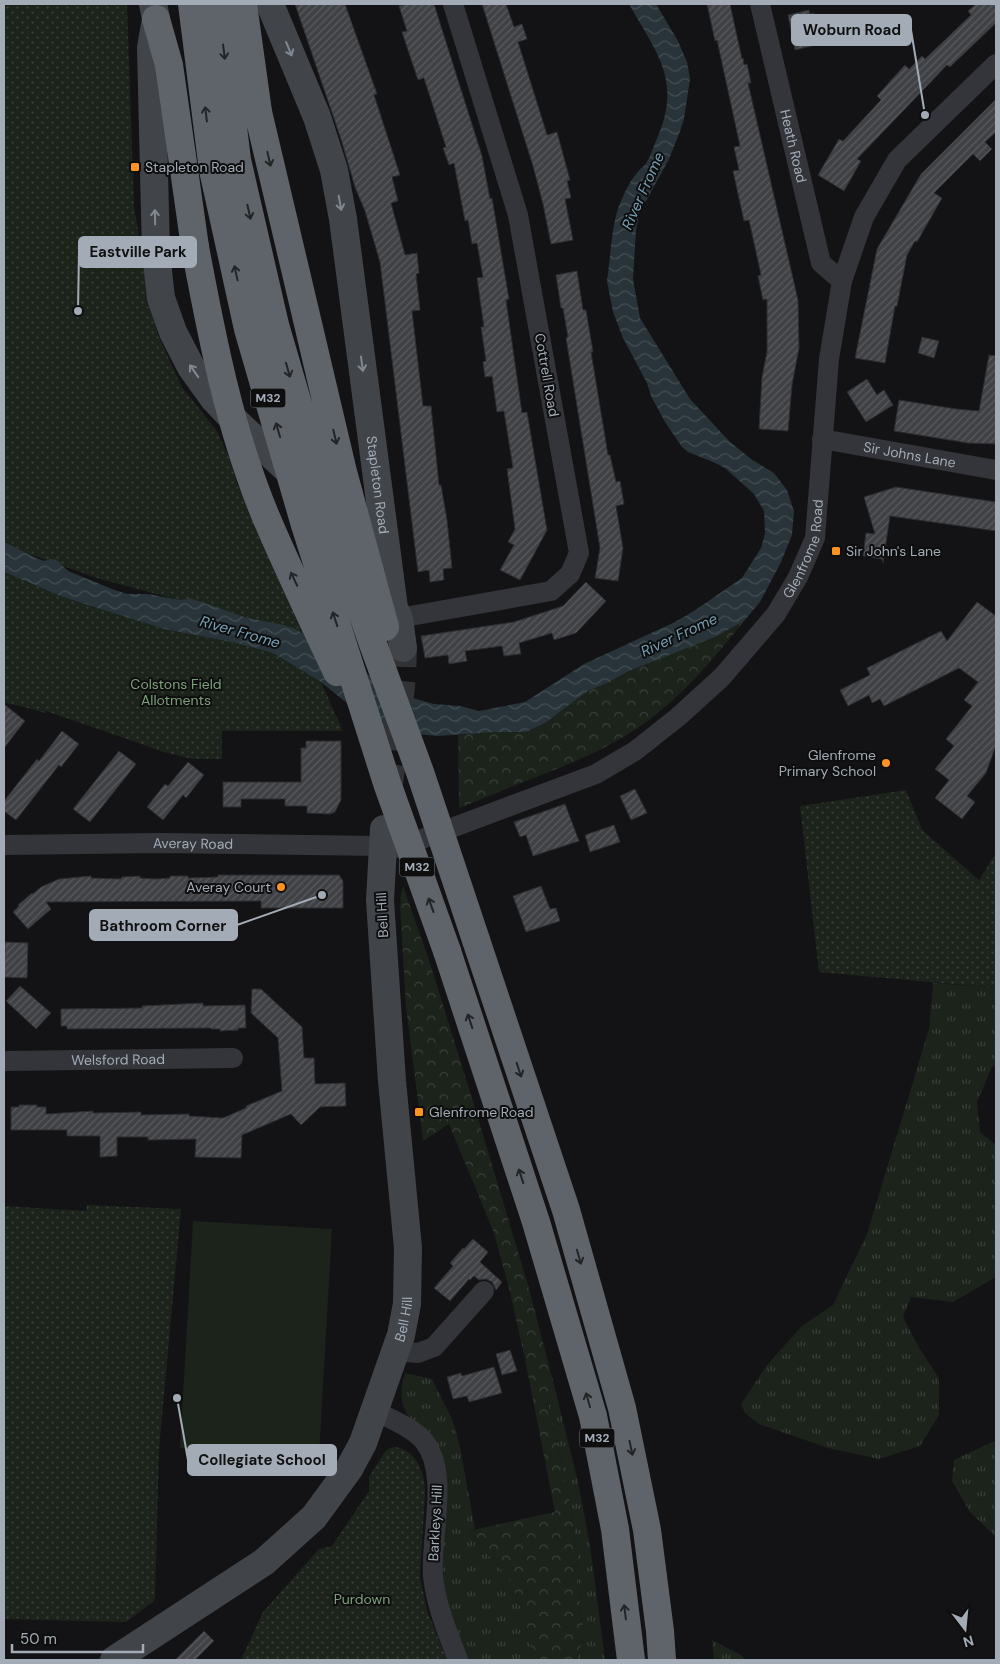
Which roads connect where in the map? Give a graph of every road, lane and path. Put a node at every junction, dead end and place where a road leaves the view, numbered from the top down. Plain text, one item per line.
1 (192, 4) edge
2 (218, 4) edge
3 (243, 4) edge
4 (270, 4) edge
5 (454, 4) edge
6 (760, 4) edge
7 (155, 12) edge
8 (996, 64) edge
9 (842, 281) junction
10 (822, 439) junction
11 (373, 442) junction
12 (996, 470) edge
13 (316, 497) junction
14 (396, 613) junction
15 (403, 648) tunnel mouth
16 (420, 772) junction
17 (387, 783) junction
18 (382, 843) junction
19 (4, 844) edge
20 (232, 1058) dead end
21 (4, 1061) edge
22 (484, 1291) dead end
23 (396, 1351) junction
24 (375, 1411) junction
25 (114, 1660) edge
26 (458, 1660) edge
27 (630, 1660) edge
28 (662, 1660) edge

17 -> 1 highway, M32, bridge
2 -> 16 highway, M32, bridge
3 -> 16 highway, M32, bridge
4 -> 11 main road, Stapleton Road
5 - 14 street, Cottrell Road
6 - 9 street, Heath Road
13 -> 7 main road
17 -> 7 highway, M32, bridge
8 - 9 street, Glenfrome Road
9 - 10 street, Glenfrome Road
10 - 12 street, Sir Johns Lane
10 - 18 street, Glenfrome Road
11 - 13 main road
11 - 14 main road, Stapleton Road
13 - 14 main road
14 - 15 main road, Stapleton Road
16 -> 28 highway, M32, bridge
27 -> 17 highway, M32, bridge
18 - 19 street, Averay Road
18 - 23 main road, Bell Hill
20 - 21 street, Welsford Road
22 - 23 street
23 - 24 main road, Bell Hill
24 - 25 main road, Bell Hill
24 - 26 street, Barkleys Hill

